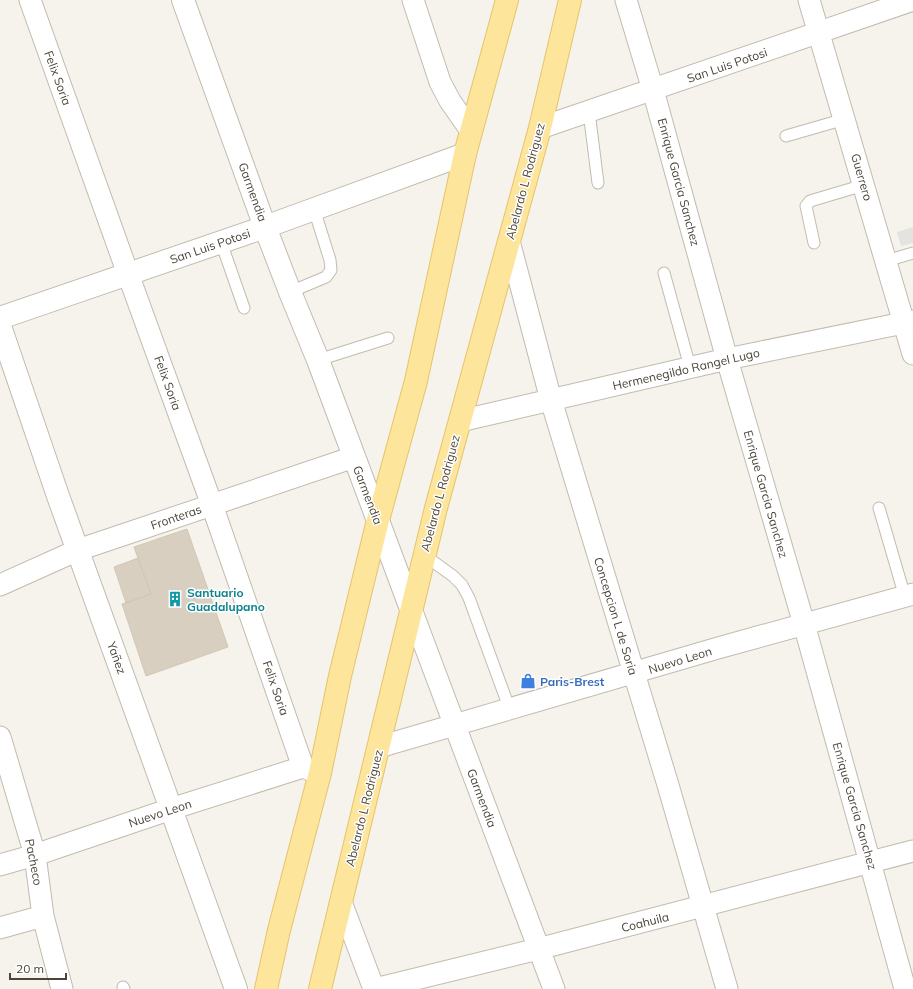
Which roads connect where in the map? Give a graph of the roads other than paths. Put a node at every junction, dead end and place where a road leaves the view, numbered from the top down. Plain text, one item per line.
1 (30, 0) edge
2 (183, 0) edge
3 (413, 0) edge
4 (506, 0) edge
5 (570, 0) edge
6 (626, 0) edge
7 (810, 0) edge
8 (913, 0) edge
9 (820, 32) junction
10 (653, 90) junction
11 (589, 112) junction
12 (845, 119) junction
13 (540, 128) junction
14 (471, 131) junction
15 (786, 136) dead end
16 (464, 154) junction
17 (598, 183) dead end
18 (864, 185) junction
19 (314, 209) junction
20 (265, 227) junction
21 (509, 241) junction
22 (221, 242) junction
23 (814, 244) dead end
24 (913, 253) edge
25 (886, 261) junction
26 (664, 273) dead end
27 (128, 274) junction
28 (290, 292) junction
29 (244, 308) dead end
30 (0, 318) edge
31 (908, 322) edge
32 (0, 326) edge
33 (388, 338) dead end
34 (913, 354) edge
35 (727, 359) junction
36 (318, 360) junction
37 (690, 367) junction
38 (551, 400) junction
39 (460, 421) junction
40 (354, 457) junction
41 (212, 504) junction
42 (879, 508) dead end
43 (378, 520) junction
44 (78, 550) junction
45 (424, 555) junction
46 (0, 584) edge
47 (909, 595) edge
48 (411, 609) junction
49 (804, 624) junction
50 (634, 674) junction
51 (510, 710) junction
52 (455, 726) junction
53 (0, 737) edge
54 (379, 748) junction
55 (312, 770) junction
56 (171, 809) junction
57 (913, 852) edge
58 (35, 855) junction
59 (871, 862) junction
60 (0, 865) edge
61 (341, 902) junction
62 (702, 907) junction
63 (43, 916) junction
64 (0, 928) edge
65 (538, 949) junction
66 (62, 989) edge
67 (236, 989) edge
68 (266, 989) edge
69 (320, 989) edge
70 (375, 989) edge
71 (554, 989) edge
72 (727, 989) edge
73 (905, 989) edge

1 - 27 street, Felix Soria
2 - 20 street, Garmendia
3 - 14 street
4 - 14 main road
5 - 13 main road, Abelardo L Rodriguez
6 - 10 street, Enrique Garcia Sanchez
7 - 9 street, Guerrero
8 - 9 street, San Luis Potosi
9 - 10 street, San Luis Potosi
9 - 12 street, Guerrero
10 - 11 street, San Luis Potosi
10 - 35 street, Enrique Garcia Sanchez
11 - 13 street, San Luis Potosi
11 - 17 lane
12 - 15 lane
12 - 18 street, Guerrero
13 - 21 main road, Abelardo L Rodriguez
14 - 16 main road
16 - 19 street, San Luis Potosi
16 - 43 main road
18 - 23 lane
18 - 25 street, Guerrero
19 - 20 street, San Luis Potosi
19 - 28 lane
20 - 22 street, San Luis Potosi
20 - 28 street, Garmendia
21 - 38 street, Concepcion L de Soria
21 - 39 main road, Abelardo L Rodriguez
22 - 27 street, San Luis Potosi
22 - 29 lane
24 - 25 lane
25 - 31 street, Guerrero
26 - 37 lane
27 - 30 street, San Luis Potosi
27 - 41 street, Felix Soria
28 - 36 street, Garmendia
31 - 34 street, Guerrero
31 - 35 street, Hermenegildo Rangel Lugo
32 - 44 street, Yañez
33 - 36 lane
35 - 37 street, Hermenegildo Rangel Lugo
35 - 49 street, Enrique Garcia Sanchez
36 - 40 street, Garmendia
37 - 38 street, Hermenegildo Rangel Lugo
38 - 39 street, Hermenegildo Rangel Lugo
38 - 50 street, Concepcion L de Soria
39 - 45 main road, Abelardo L Rodriguez
40 - 41 street, Fronteras
40 - 43 street, Garmendia
41 - 44 street, Fronteras
41 - 55 street, Felix Soria
42 - 47 lane
43 - 48 street, Garmendia
43 - 55 main road
44 - 46 street, Fronteras
44 - 56 street, Yañez
45 - 48 main road, Abelardo L Rodriguez
45 - 51 lane
47 - 49 street, Nuevo Leon
48 - 52 street, Garmendia
48 - 54 main road, Abelardo L Rodriguez
49 - 50 street, Nuevo Leon
49 - 59 street, Enrique Garcia Sanchez
50 - 51 street, Nuevo Leon
50 - 62 street, Concepcion L de Soria
51 - 52 street, Nuevo Leon
52 - 54 street, Nuevo Leon
52 - 65 street, Garmendia
53 - 58 street, Pacheco
54 - 61 main road, Abelardo L Rodriguez
55 - 56 street, Nuevo Leon
55 - 68 main road
56 - 58 street, Nuevo Leon
56 - 67 street, Yañez
57 - 59 street, Coahuila
58 - 60 street, Nuevo Leon
58 - 63 street, Pacheco
59 - 62 street, Coahuila
59 - 73 street, Enrique Garcia Sanchez
61 - 69 main road, Abelardo L Rodriguez
61 - 70 street
62 - 65 street, Coahuila
62 - 72 street, Concepcion L de Soria
63 - 64 street
63 - 66 street, Pacheco
65 - 70 street, Coahuila
65 - 71 street, Garmendia

